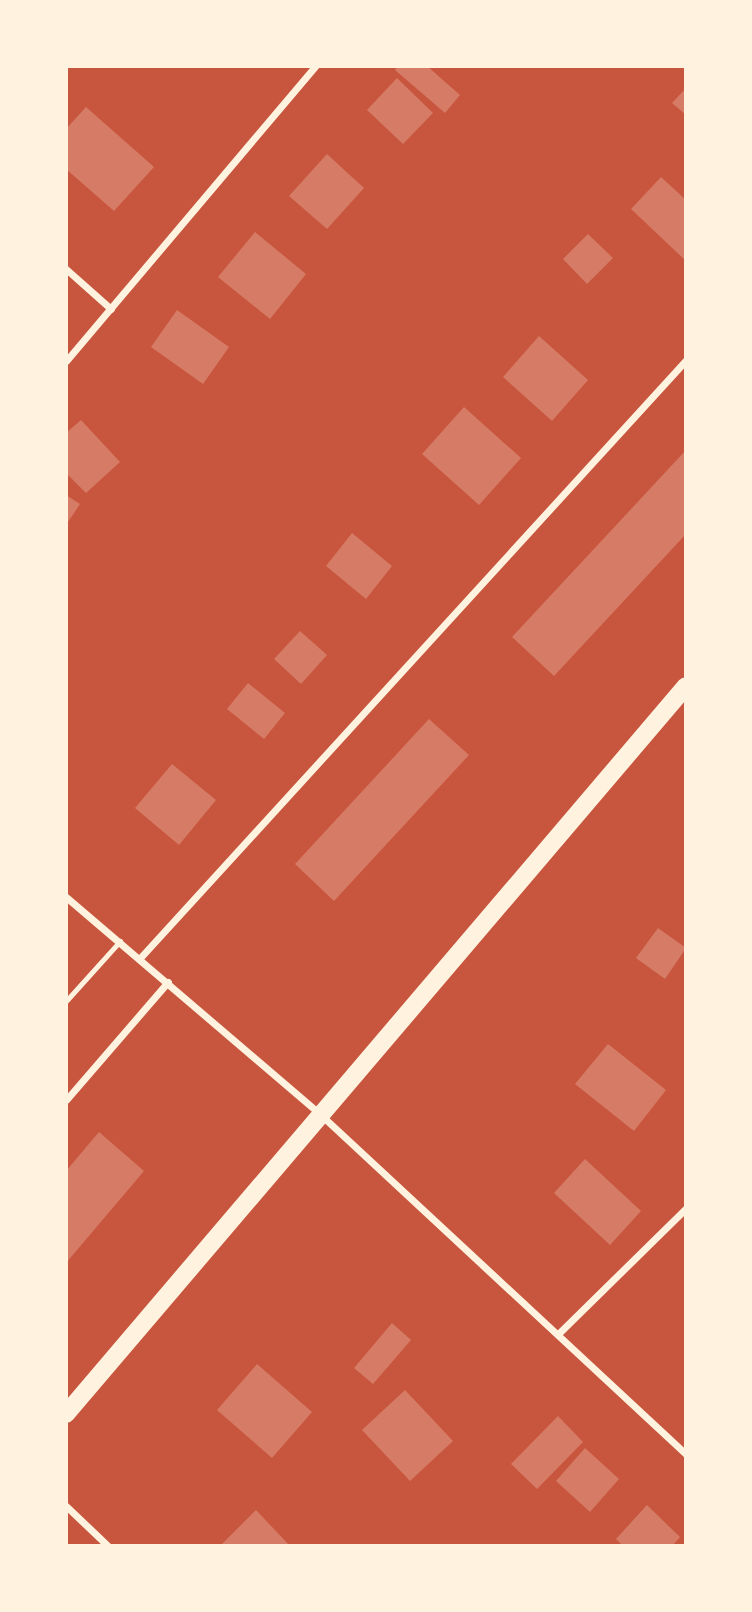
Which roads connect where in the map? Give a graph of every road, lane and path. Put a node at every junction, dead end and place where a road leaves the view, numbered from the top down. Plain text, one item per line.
1 (315, 66) edge
2 (66, 269) edge
3 (111, 309) junction
4 (685, 360) edge
5 (66, 361) edge
6 (685, 687) edge
7 (66, 897) edge
8 (120, 941) junction
9 (140, 958) junction
10 (168, 982) junction
11 (66, 1001) edge
12 (66, 1100) edge
13 (321, 1115) junction
14 (685, 1208) edge
15 (559, 1333) junction
16 (66, 1414) edge
17 (685, 1454) edge
18 (66, 1506) edge
19 (108, 1545) edge

1 - 3 street
2 - 3 street
3 - 5 street
4 - 9 street
6 - 13 main road
7 - 8 street
8 - 9 street
8 - 11 lane
9 - 10 street
10 - 12 street
10 - 13 street
13 - 15 street
13 - 16 main road
14 - 15 street
15 - 17 street
18 - 19 street

